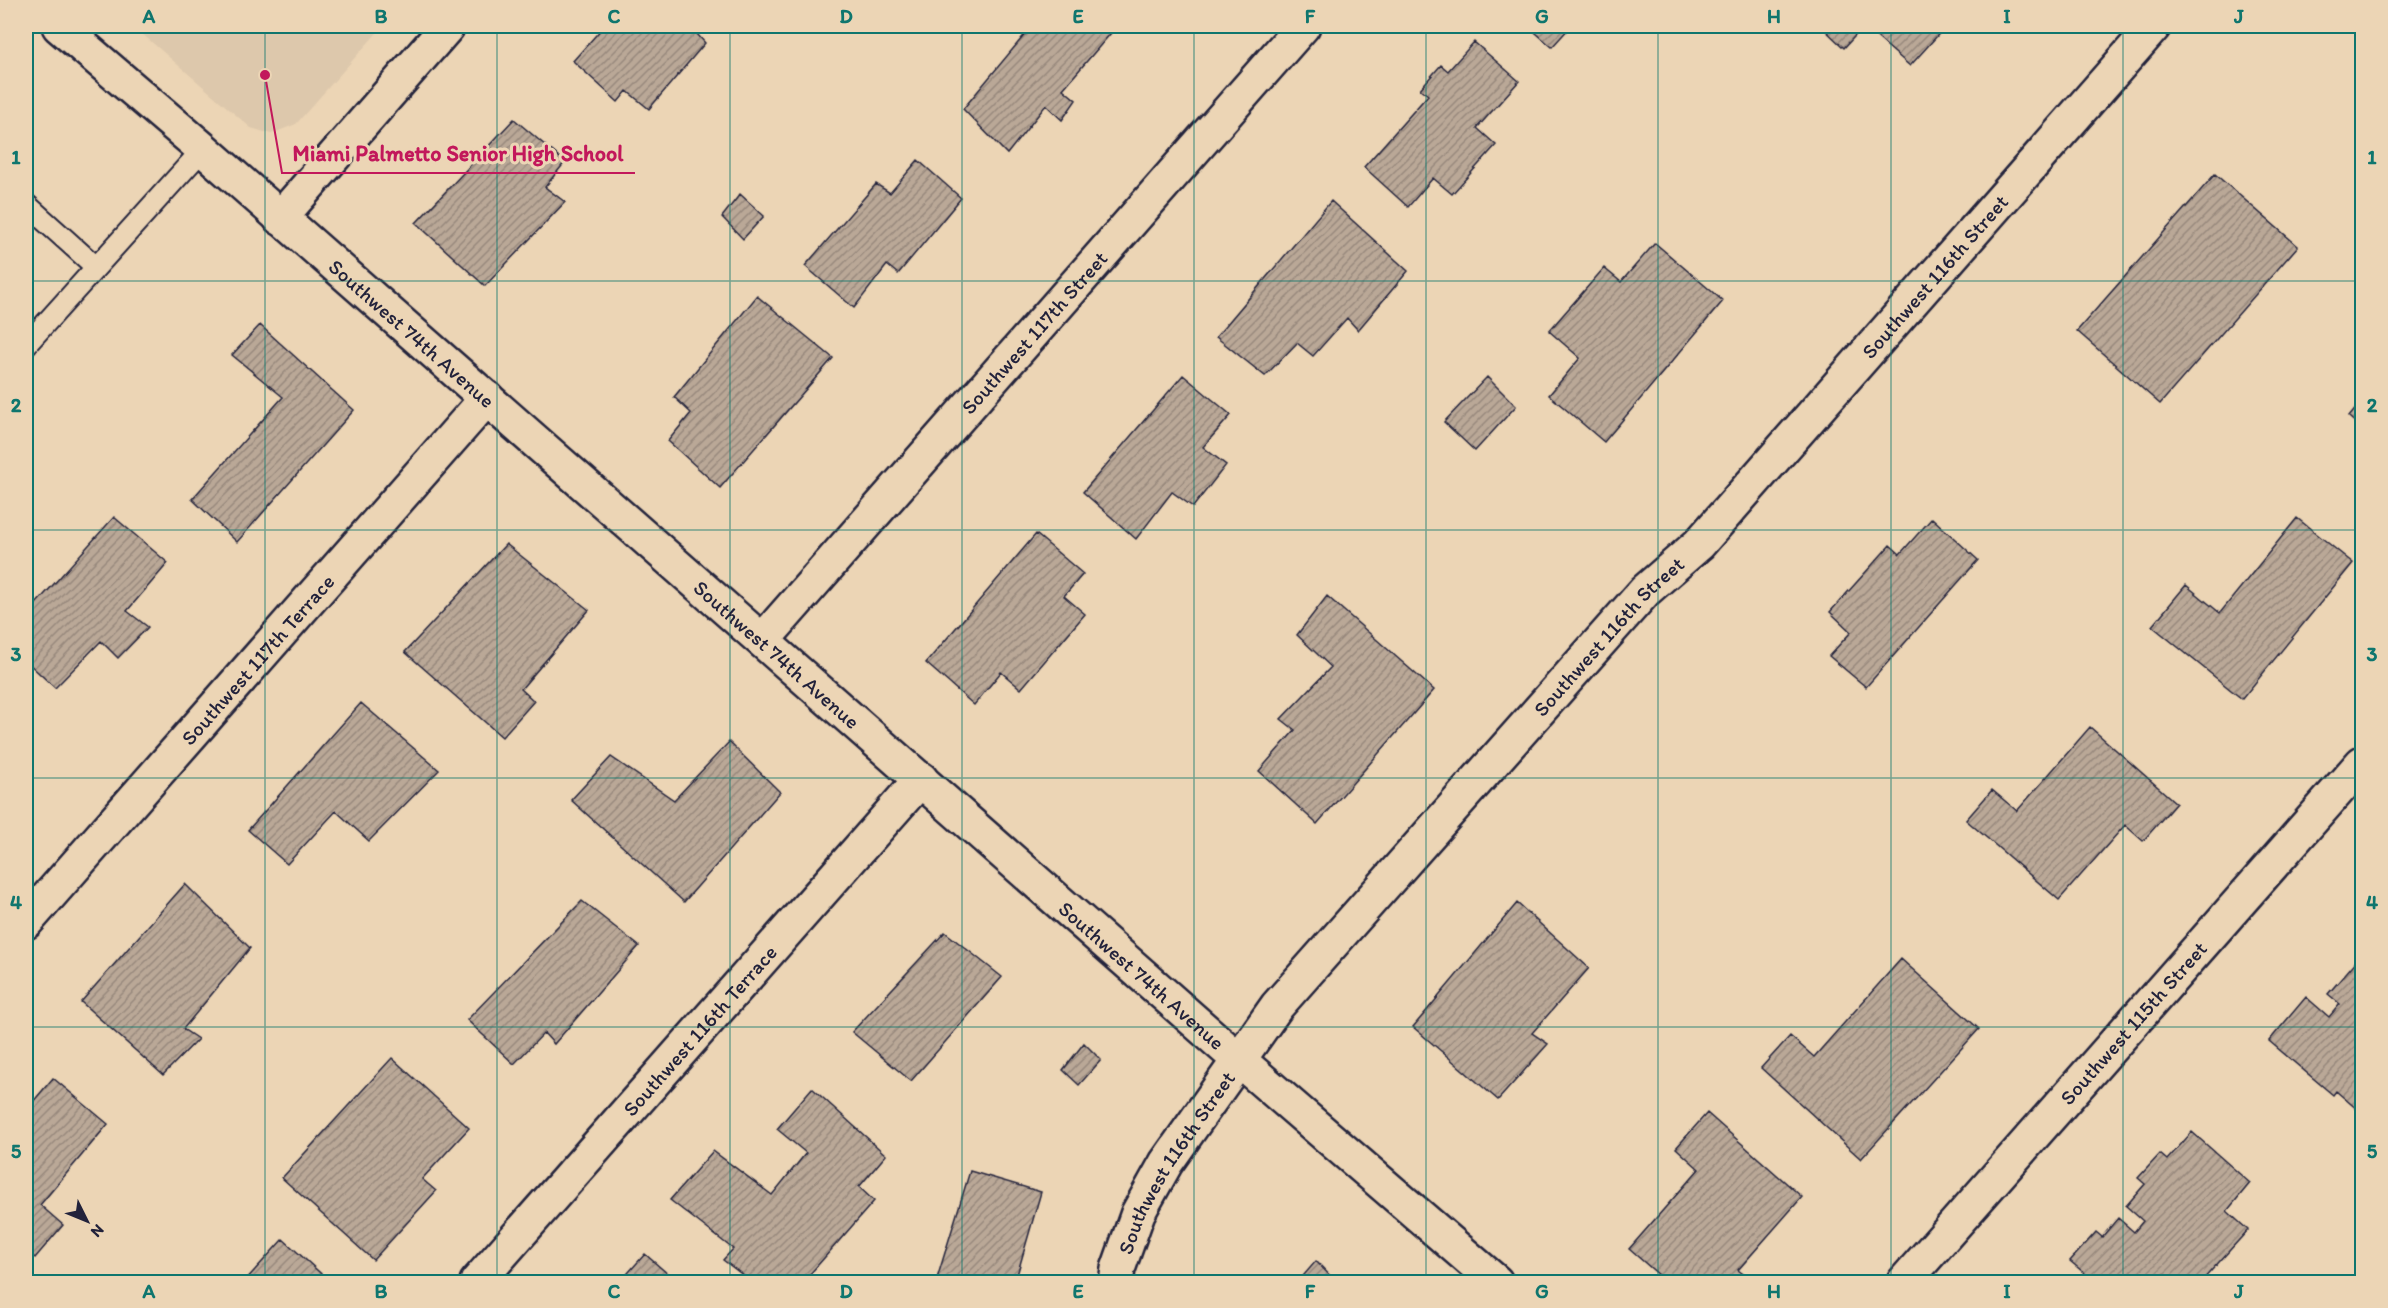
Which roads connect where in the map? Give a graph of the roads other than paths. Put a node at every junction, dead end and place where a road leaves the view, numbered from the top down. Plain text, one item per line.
1 (59, 26) edge
2 (448, 26) edge
3 (1303, 26) edge
4 (2154, 26) edge
5 (203, 149) junction
6 (26, 204) edge
7 (280, 218) junction
8 (96, 267) junction
9 (26, 345) edge
10 (487, 398) junction
11 (763, 640) junction
12 (2362, 763) edge
13 (921, 778) junction
14 (26, 922) edge
15 (1240, 1061) junction
16 (477, 1282) edge
17 (1116, 1282) edge
18 (1496, 1282) edge
19 (1904, 1282) edge

1 - 5 street, Southwest 74th Avenue
2 - 7 street
3 - 11 street, Southwest 117th Street
4 - 15 street, Southwest 116th Street
5 - 7 street, Southwest 74th Avenue
5 - 8 lane
6 - 8 lane
7 - 10 street, Southwest 74th Avenue
8 - 9 lane
10 - 11 street, Southwest 74th Avenue
10 - 14 street, Southwest 117th Terrace
11 - 13 street, Southwest 74th Avenue
12 - 19 street, Southwest 115th Street
13 - 15 street, Southwest 74th Avenue
13 - 16 street, Southwest 116th Terrace
15 - 17 street, Southwest 116th Street
15 - 18 street, Southwest 74th Avenue

